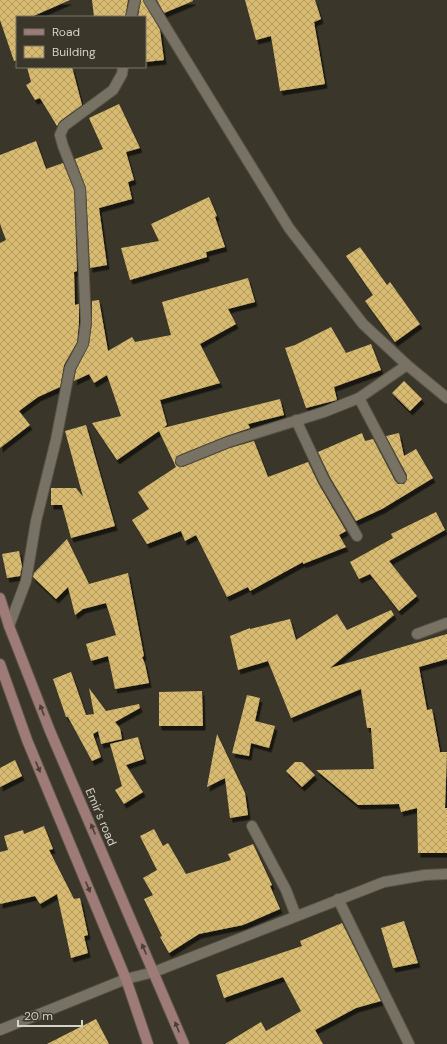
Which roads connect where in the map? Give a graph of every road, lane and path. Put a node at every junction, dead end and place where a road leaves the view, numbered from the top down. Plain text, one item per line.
1 (135, 0) edge
2 (149, 0) edge
3 (131, 16) edge
4 (123, 68) edge
5 (407, 365) junction
6 (359, 398) junction
7 (447, 398) edge
8 (296, 420) junction
9 (181, 461) dead end
10 (401, 478) dead end
11 (357, 536) dead end
12 (0, 598) edge
13 (447, 623) edge
14 (9, 626) junction
15 (417, 634) dead end
16 (0, 664) edge
17 (252, 826) dead end
18 (447, 874) edge
19 (338, 899) junction
20 (296, 916) junction
21 (154, 972) junction
22 (126, 979) junction
23 (0, 1030) edge
24 (148, 1044) edge
25 (184, 1044) edge
26 (409, 1044) edge

1 - 3 street
2 - 5 street
4 - 14 street
5 - 6 street
5 - 7 street
6 - 8 street
6 - 10 street
8 - 9 street
8 - 11 street
12 - 14 main road, Emir's road
13 - 15 street
21 -> 14 main road, Emir's road
16 -> 22 main road
17 - 20 street
18 - 19 street
19 - 20 street
19 - 26 street
20 - 21 street
21 - 22 street
25 -> 21 main road, Emir's road
22 - 23 street
22 - 24 main road

